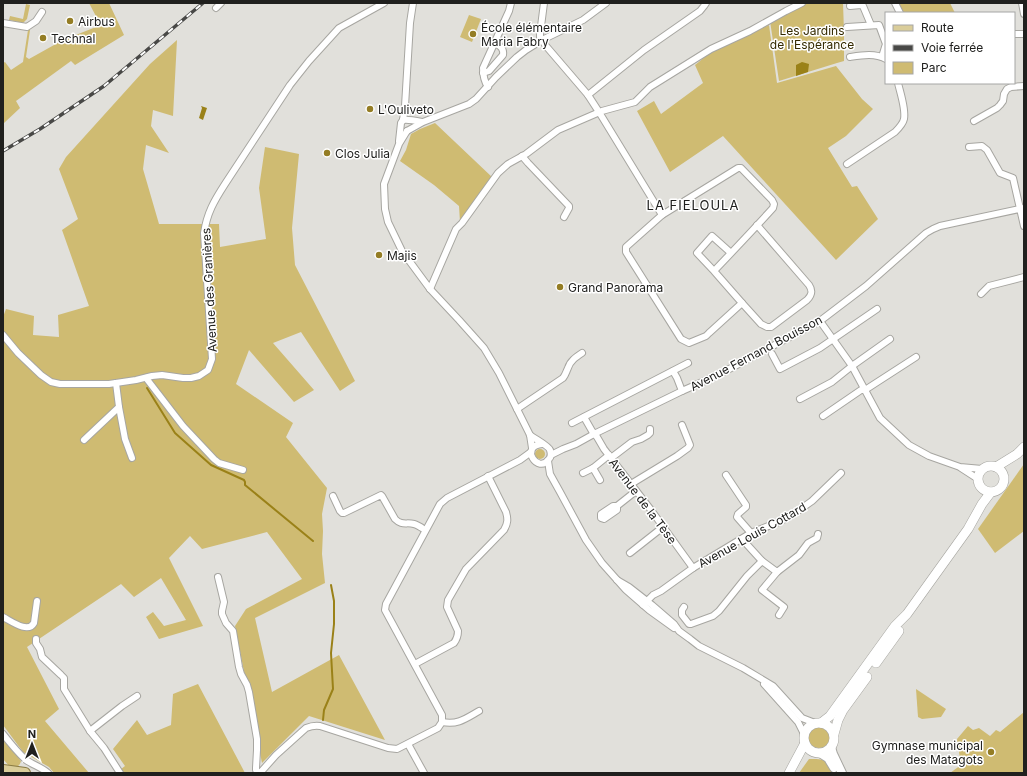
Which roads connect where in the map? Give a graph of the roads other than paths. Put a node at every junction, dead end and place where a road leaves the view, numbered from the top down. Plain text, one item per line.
1 (221, 3) edge
2 (384, 3) edge
3 (413, 3) edge
4 (511, 3) edge
5 (544, 3) edge
6 (606, 3) edge
7 (706, 3) edge
8 (802, 3) edge
9 (895, 3) edge
10 (1022, 3) edge
11 (850, 6) dead end
12 (216, 8) dead end
13 (42, 12) dead end
14 (900, 12) edge
15 (1024, 14) edge
16 (885, 22) edge
17 (3, 23) edge
18 (871, 25) junction
19 (879, 25) junction
20 (847, 27) dead end
21 (542, 40) junction
22 (885, 41) edge
23 (495, 44) junction
24 (850, 57) dead end
25 (884, 58) edge
26 (483, 73) junction
27 (898, 84) edge
28 (1024, 86) edge
29 (488, 87) junction
30 (588, 95) junction
31 (599, 112) junction
32 (407, 120) junction
33 (974, 121) dead end
34 (423, 122) junction
35 (401, 127) junction
36 (409, 130) junction
37 (399, 144) junction
38 (969, 147) dead end
39 (522, 156) junction
40 (847, 164) dead end
41 (1022, 208) edge
42 (662, 215) junction
43 (564, 217) dead end
44 (757, 225) junction
45 (1024, 226) edge
46 (731, 253) junction
47 (714, 271) junction
48 (1024, 278) edge
49 (430, 289) junction
50 (981, 294) dead end
51 (742, 303) junction
52 (876, 309) dead end
53 (820, 321) junction
54 (3, 335) edge
55 (890, 338) dead end
56 (833, 339) junction
57 (582, 353) dead end
58 (772, 354) dead end
59 (916, 356) dead end
60 (688, 363) dead end
61 (852, 366) junction
62 (673, 371) junction
63 (146, 378) junction
64 (116, 383) junction
65 (866, 390) junction
66 (682, 391) junction
67 (800, 399) dead end
68 (119, 407) junction
69 (517, 409) junction
70 (823, 416) dead end
71 (584, 417) junction
72 (572, 423) dead end
73 (682, 425) dead end
74 (650, 429) dead end
75 (594, 434) junction
76 (530, 435) junction
77 (84, 440) dead end
78 (542, 444) junction
79 (1024, 447) edge
80 (549, 448) junction
81 (563, 449) junction
82 (532, 450) junction
83 (1024, 452) edge
84 (610, 457) junction
85 (132, 458) dead end
86 (549, 458) junction
87 (520, 460) junction
88 (538, 462) junction
89 (960, 467) junction
90 (996, 467) junction
91 (593, 468) junction
92 (982, 469) junction
93 (243, 470) dead end
94 (583, 473) dead end
95 (842, 473) dead end
96 (550, 474) junction
97 (726, 475) dead end
98 (1004, 475) junction
99 (488, 476) junction
100 (978, 479) junction
101 (600, 480) dead end
102 (631, 484) junction
103 (982, 488) junction
104 (636, 491) junction
105 (991, 492) junction
106 (333, 496) dead end
107 (617, 506) dead end
108 (974, 519) junction
109 (663, 527) junction
110 (425, 530) junction
111 (751, 533) junction
112 (818, 534) dead end
113 (742, 540) junction
114 (630, 553) dead end
115 (762, 561) junction
116 (693, 568) junction
117 (777, 572) junction
118 (218, 577) dead end
119 (38, 601) dead end
120 (648, 605) junction
121 (684, 607) dead end
122 (778, 615) dead end
123 (3, 617) edge
124 (36, 638) dead end
125 (878, 655) junction
126 (415, 664) junction
127 (761, 679) junction
128 (137, 696) dead end
129 (479, 711) dead end
130 (442, 722) junction
131 (818, 723) junction
132 (90, 731) junction
133 (3, 734) edge
134 (834, 734) junction
135 (804, 739) junction
136 (408, 744) junction
137 (831, 747) junction
138 (817, 752) junction
139 (27, 761) junction
140 (3, 770) edge
141 (5, 773) edge
142 (25, 773) edge
143 (48, 773) edge
144 (120, 773) edge
145 (259, 773) edge
146 (424, 773) edge
147 (791, 773) edge
148 (837, 773) edge
149 (842, 773) edge

1 - 12 street
2 - 63 street, Avenue des Granières
3 - 32 street
4 - 23 street
5 - 21 street
6 - 21 street
7 - 30 street
8 - 31 street
9 - 14 street
10 - 15 street
11 - 18 street
13 - 17 street
16 - 19 street
18 - 19 street
18 - 20 street
19 - 22 street
21 - 29 street
21 - 30 street
23 - 26 street
23 - 26 street
24 - 25 street
26 - 29 street
27 - 40 street
28 - 33 street
29 - 34 street
30 - 31 street
31 - 39 street
31 - 42 street
32 - 34 street
32 - 35 street
32 - 36 street
34 - 36 street
35 - 36 street
35 - 37 street
36 - 37 street
37 - 49 street
38 - 41 street
39 - 43 street
39 - 49 street
41 - 45 street
41 - 53 street, Avenue Fernand Bouisson
42 - 44 street
42 - 51 street
44 - 46 street
44 - 51 street
46 - 47 street
46 - 47 street
47 - 51 street
48 - 50 street
49 - 69 street
52 - 56 street
53 - 56 street
53 - 66 street, Avenue Fernand Bouisson
54 - 64 street, Avenue des Granières
55 - 61 street
56 - 58 street
56 - 61 street
57 - 69 street
59 - 65 street
60 - 62 street
61 - 65 street
61 - 67 street
62 - 66 street
62 - 71 street
63 - 64 street, Avenue des Granières
63 - 93 street
64 - 68 street
65 - 70 street
65 - 89 street
66 - 75 street, Avenue Fernand Bouisson
68 - 77 street
68 - 85 street
69 - 76 street
71 - 72 street
71 - 75 street, Avenue de la Tèse
73 - 102 street
74 - 84 street
75 - 81 street, Avenue Fernand Bouisson
75 - 84 street, Avenue de la Tèse
76 - 78 street
76 - 82 street
78 - 80 street
78 - 82 street
79 - 90 main road
80 - 81 street, Avenue Fernand Bouisson
80 - 86 street
81 - 86 street, Avenue Fernand Bouisson
82 - 87 street
82 - 88 street
83 - 98 main road
84 - 91 street
84 - 102 street, Avenue de la Tèse
86 - 88 street
86 - 96 street
87 - 88 street
87 - 99 street
88 - 96 street
89 - 92 street
89 - 100 street
90 - 92 main road
90 - 98 main road
91 - 94 street
91 - 101 street
92 - 100 main road
95 - 111 street, Avenue Louis Cottard
96 - 120 street
97 - 111 street
98 - 105 main road
99 - 110 street
99 - 126 street
100 - 103 main road
102 - 104 street, Avenue de la Tèse
103 - 105 main road
103 - 108 main road
104 - 107 street
104 - 109 street, Avenue de la Tèse
105 - 108 main road
106 - 110 street
108 - 125 main road
109 - 114 street
109 - 116 street, Avenue de la Tèse
110 - 126 street
111 - 113 street, Avenue Louis Cottard
112 - 117 street
113 - 115 street
113 - 116 street, Avenue Louis Cottard
115 - 117 street
115 - 121 street
116 - 120 street, Avenue Louis Cottard
117 - 122 street
118 - 145 street
119 - 123 street
120 - 127 street
124 - 132 street
125 - 131 main road
125 - 134 main road
126 - 130 street
127 - 131 street
127 - 135 street
128 - 132 street
129 - 130 street
130 - 136 street
131 - 134 main road
131 - 135 main road
132 - 144 street
133 - 139 street
134 - 137 main road
135 - 138 main road
135 - 147 main road
136 - 145 street
136 - 146 street
137 - 138 main road
137 - 149 street
138 - 147 main road
138 - 148 street
139 - 142 street
139 - 143 street
140 - 141 main road
140 - 142 main road

